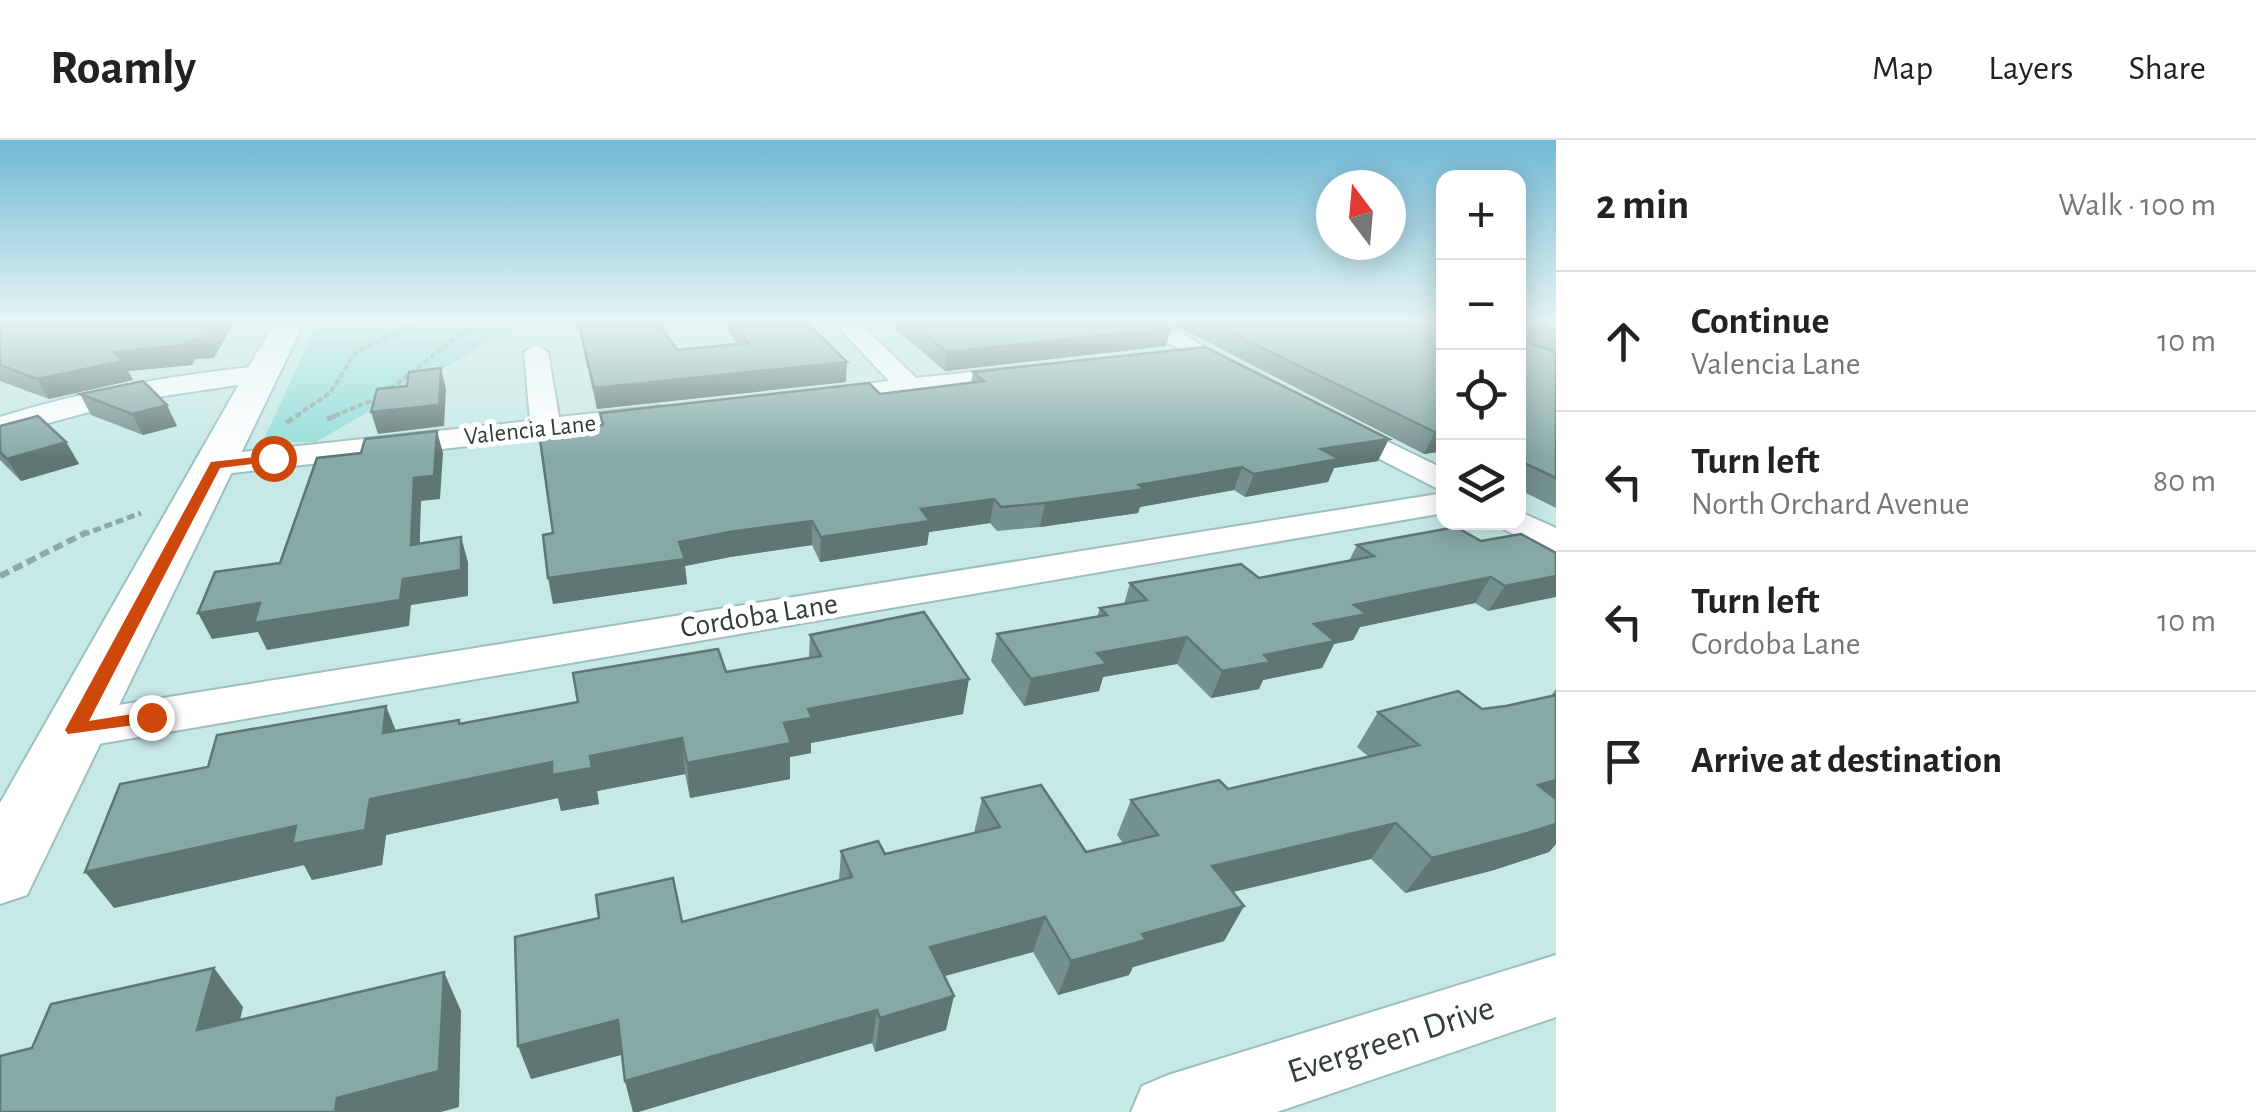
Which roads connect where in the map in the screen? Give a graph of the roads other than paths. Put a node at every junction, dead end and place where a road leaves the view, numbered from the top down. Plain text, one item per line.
1 (266, 366) edge
2 (538, 366) edge
3 (889, 366) edge
4 (1226, 366) edge
5 (1059, 370) edge
6 (262, 374) junction
7 (909, 387) junction
8 (1271, 390) edge
9 (794, 400) edge
10 (1306, 409) edge
11 (680, 413) edge
12 (0, 427) edge
13 (546, 428) junction
14 (213, 469) junction
15 (1436, 478) edge
16 (1436, 504) edge
17 (1526, 526) edge
18 (1556, 542) edge
19 (74, 730) junction
20 (0, 872) edge
21 (1556, 986) edge
22 (1168, 1112) edge

1 - 6 street
2 - 13 street
3 - 7 street
4 - 8 street
5 - 7 street
6 - 12 street
6 - 14 street
7 - 9 street
10 - 15 street
11 - 13 street, Valencia Lane
13 - 14 street, Valencia Lane
14 - 19 street
16 - 19 street, Cordoba Lane
17 - 18 street
19 - 20 street
21 - 22 street, Evergreen Drive

